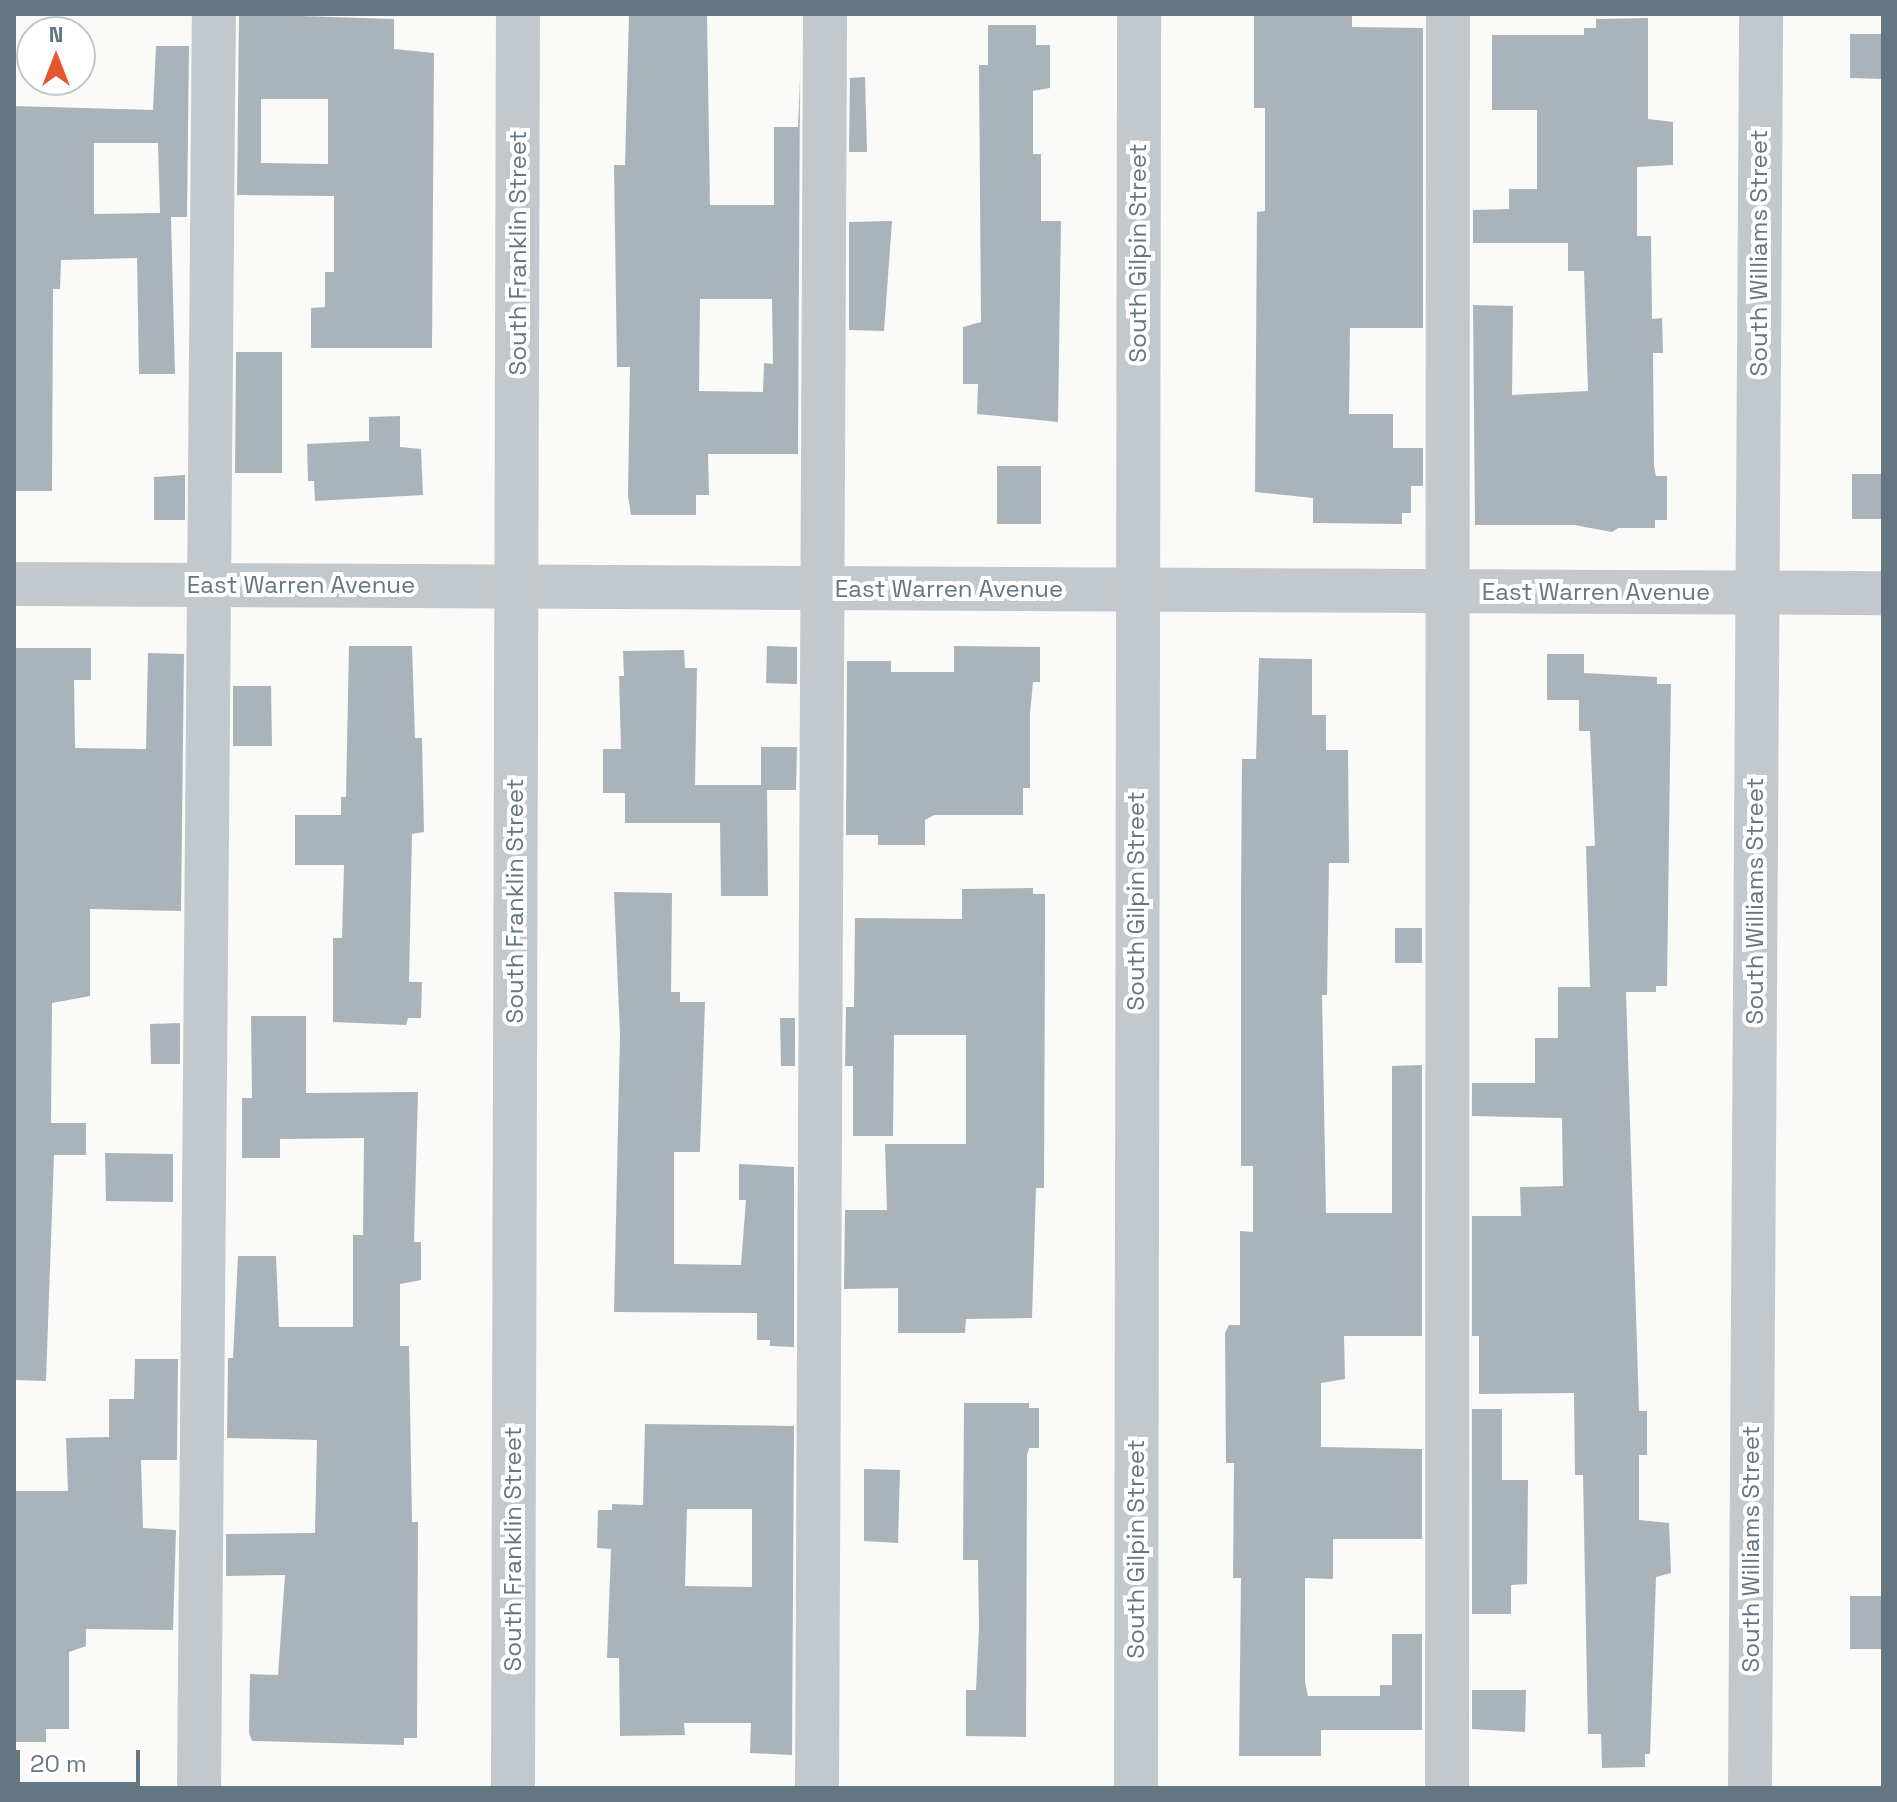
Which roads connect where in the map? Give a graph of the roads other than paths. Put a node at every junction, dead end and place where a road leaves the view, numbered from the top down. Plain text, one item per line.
1 (214, 14) edge
2 (518, 14) edge
3 (825, 14) edge
4 (1139, 14) edge
5 (1448, 14) edge
6 (1761, 14) edge
7 (14, 584) edge
8 (206, 585) junction
9 (516, 587) junction
10 (825, 588) junction
11 (1136, 590) junction
12 (1446, 592) junction
13 (1757, 593) junction
14 (1883, 593) edge
15 (199, 1788) edge
16 (513, 1788) edge
17 (817, 1788) edge
18 (1136, 1788) edge
19 (1447, 1788) edge
20 (1750, 1788) edge

1 - 8 street
2 - 9 street, South Franklin Street
3 - 10 street
4 - 11 street, South Gilpin Street
5 - 12 street
6 - 13 street, South Williams Street
7 - 8 street, East Warren Avenue
8 - 9 street, East Warren Avenue
8 - 15 street
9 - 10 street, East Warren Avenue
9 - 16 street, South Franklin Street
10 - 11 street, East Warren Avenue
10 - 17 street
11 - 12 street, East Warren Avenue
11 - 18 street, South Gilpin Street
12 - 13 street, East Warren Avenue
12 - 19 street
13 - 14 street, East Warren Avenue
13 - 20 street, South Williams Street

